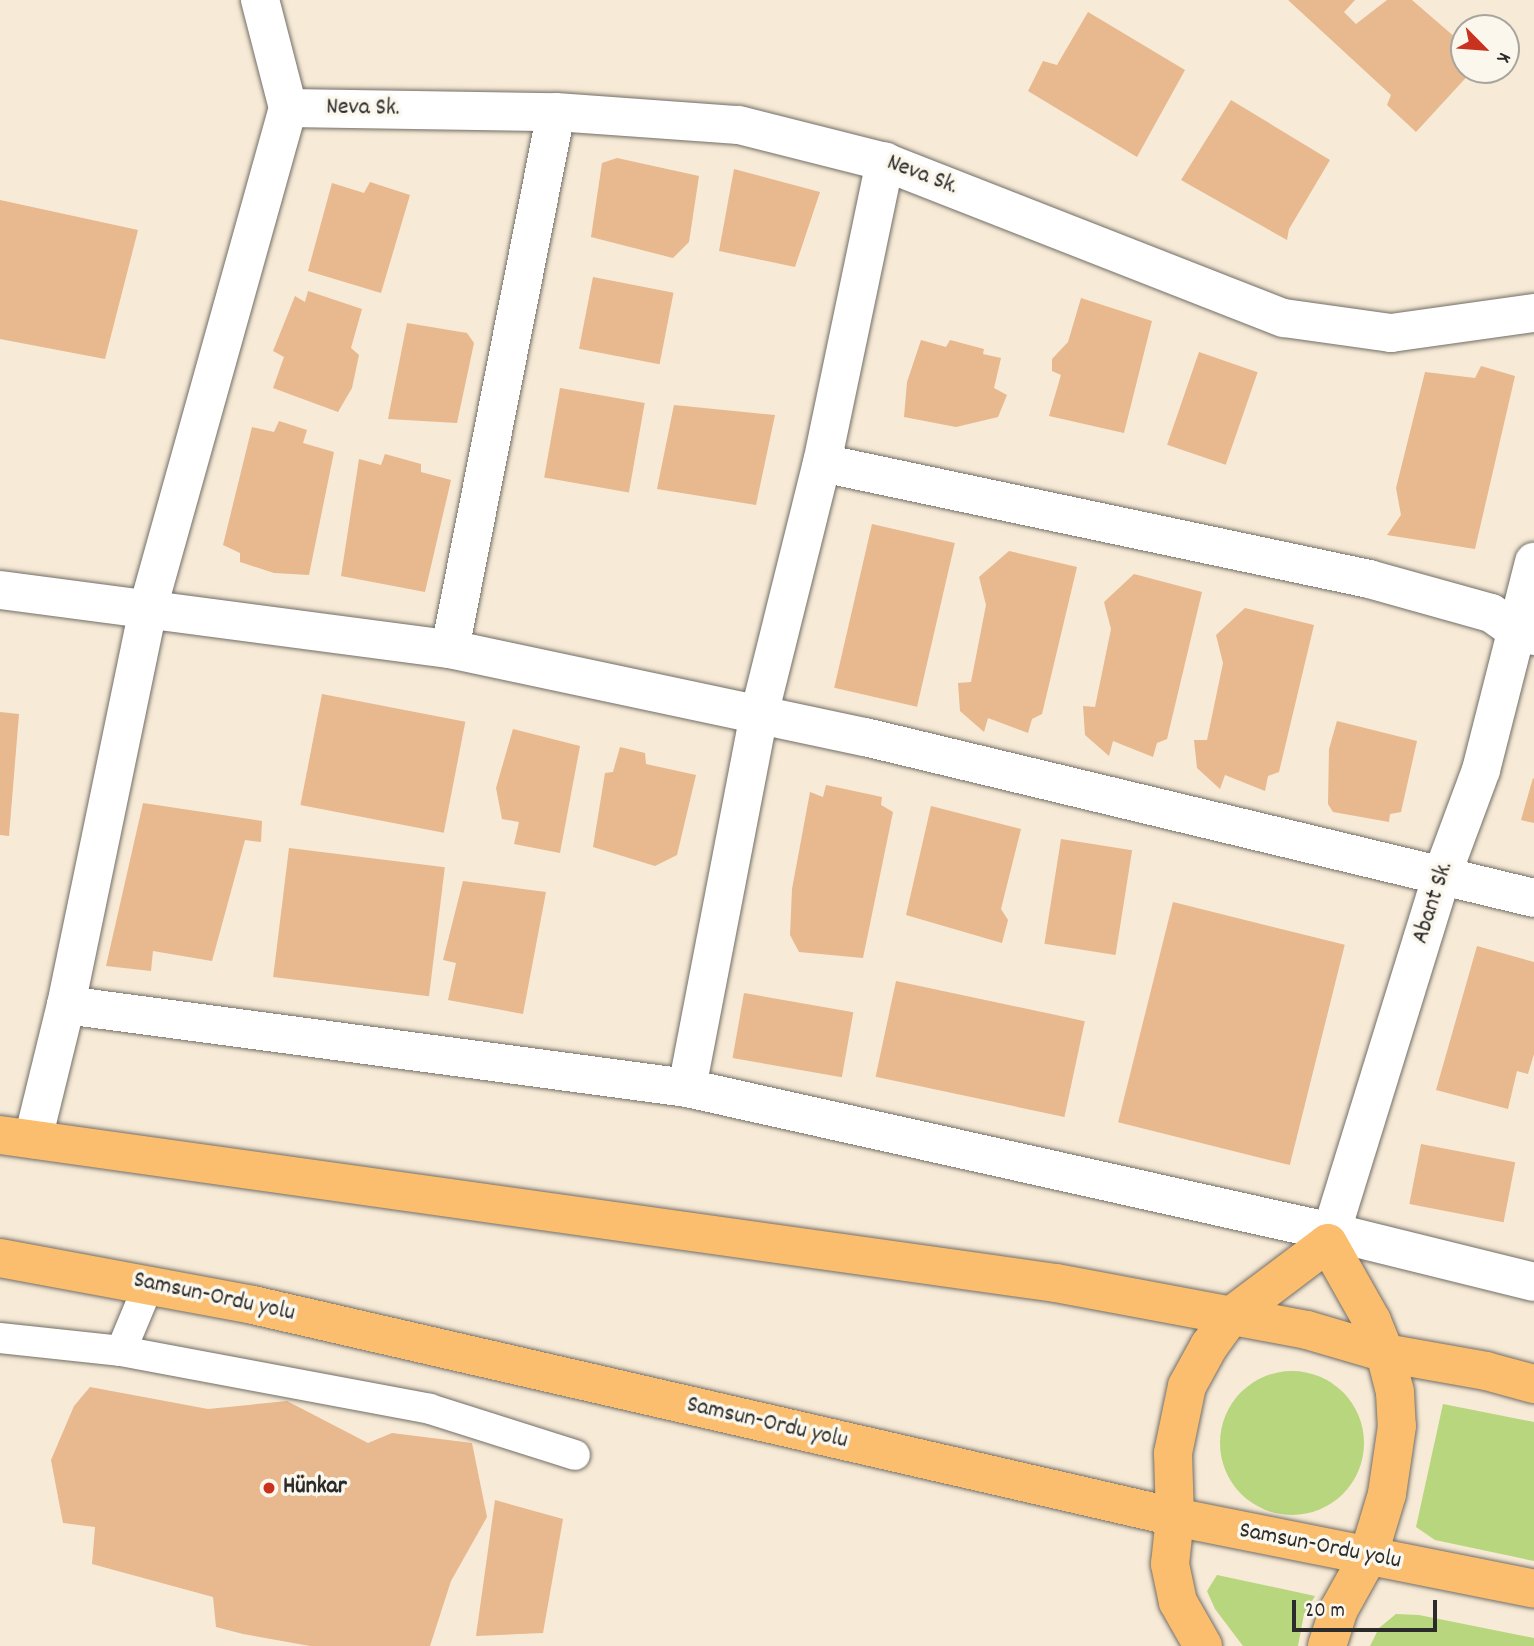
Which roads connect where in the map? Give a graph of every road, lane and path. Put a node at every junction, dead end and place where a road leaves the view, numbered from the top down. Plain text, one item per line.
1 (260, 0) edge
2 (288, 108) junction
3 (556, 112) junction
4 (885, 162) junction
5 (1534, 313) edge
6 (822, 463) junction
7 (1534, 562) edge
8 (0, 590) edge
9 (148, 608) junction
10 (1525, 634) edge
11 (450, 649) junction
12 (759, 715) junction
13 (1442, 875) junction
14 (1534, 898) edge
15 (66, 1005) junction
16 (687, 1088) junction
17 (16, 1137) edge
18 (1330, 1238) junction
19 (0, 1258) edge
20 (1534, 1282) edge
21 (149, 1284) junction
22 (1231, 1316) junction
23 (0, 1338) edge
24 (121, 1350) junction
25 (1385, 1353) junction
26 (1534, 1384) edge
27 (575, 1455) dead end
28 (1175, 1517) junction
29 (1368, 1557) junction
30 (1534, 1589) edge
31 (1203, 1646) edge
32 (1327, 1646) edge

1 - 2 street
2 - 3 street, Neva Sk.
2 - 9 street
3 - 4 street, Neva Sk.
3 - 11 street
4 - 5 street, Neva Sk.
4 - 6 street
6 - 10 street
6 - 12 street
7 - 10 street, Abant Sk.
8 - 9 street
9 - 11 street
9 - 15 street
10 - 13 street, Abant Sk.
11 - 12 street
12 - 13 street
12 - 16 street
13 - 14 street
13 - 18 street, Abant Sk.
15 - 16 street
15 - 17 street
16 - 18 street
17 - 22 highway
18 - 20 street
18 - 22 highway
18 - 25 highway
19 - 21 highway, Samsun-Ordu yolu
21 - 24 lane
21 - 28 highway, Samsun-Ordu yolu
22 - 25 highway
22 - 28 highway
23 - 24 lane
24 - 27 lane
25 - 26 highway
25 - 29 highway
28 - 29 highway, Samsun-Ordu yolu
28 - 31 highway
29 - 30 highway, Samsun-Ordu yolu
29 - 32 highway

